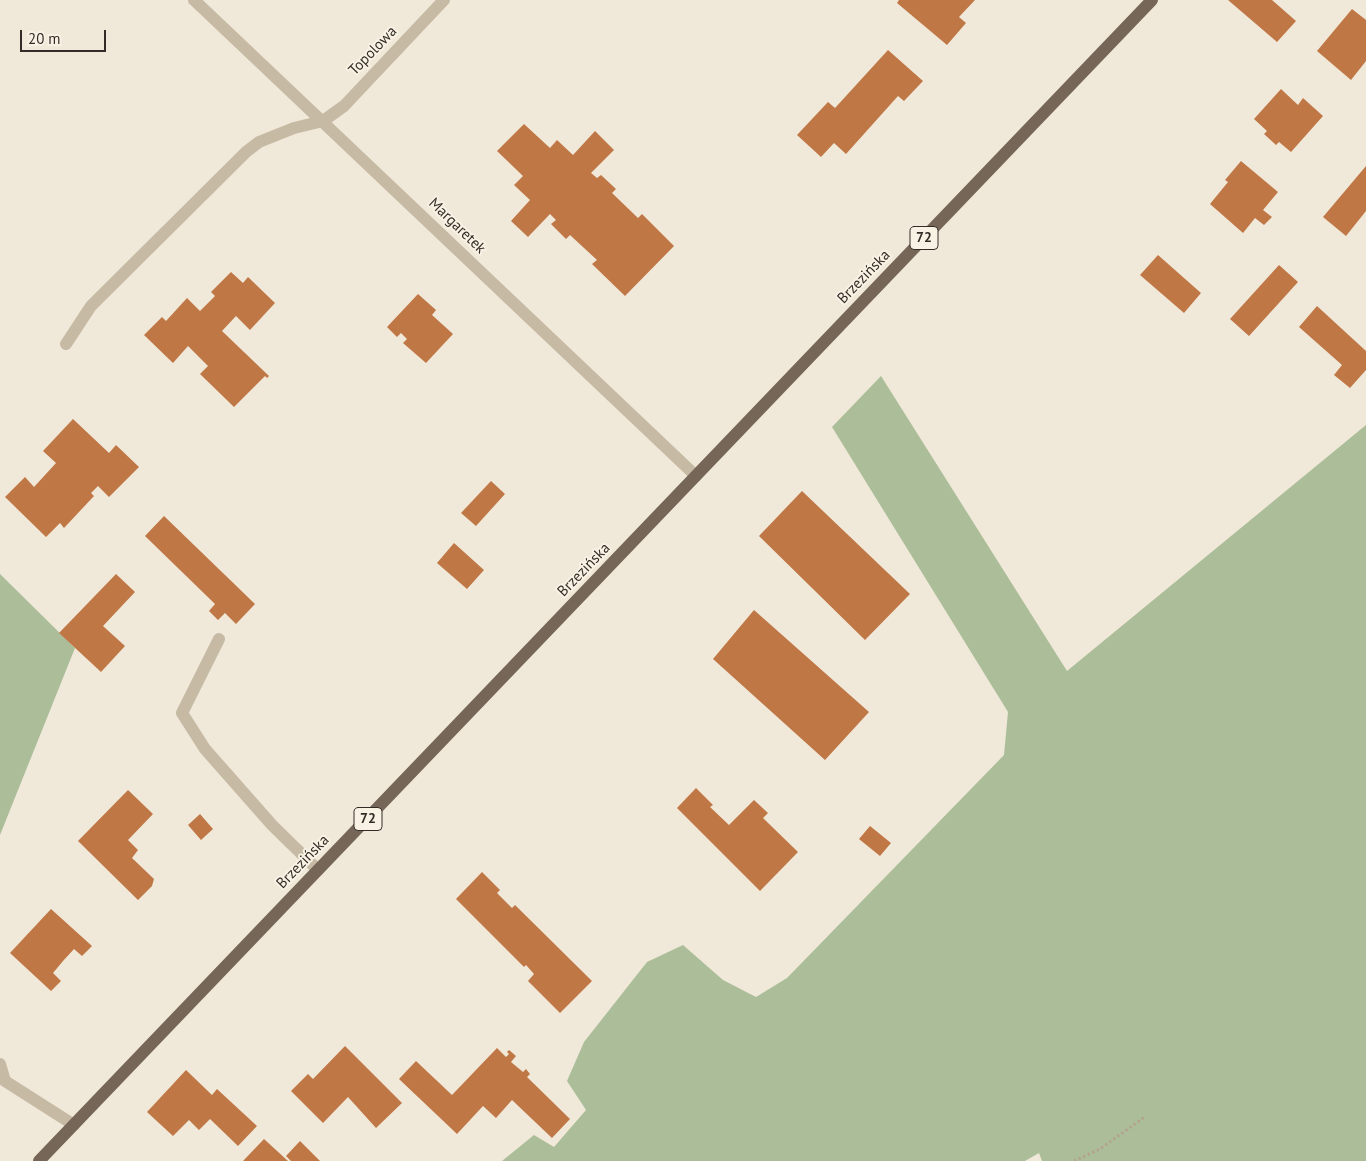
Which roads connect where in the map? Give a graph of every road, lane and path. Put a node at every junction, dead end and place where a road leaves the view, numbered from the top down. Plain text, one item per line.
1 (194, 0) edge
2 (444, 0) edge
3 (1152, 0) edge
4 (323, 121) junction
5 (66, 344) dead end
6 (696, 476) junction
7 (219, 639) dead end
8 (318, 870) junction
9 (0, 1064) edge
10 (3, 1081) edge
11 (1146, 1116) dead end
12 (74, 1125) junction
13 (39, 1161) edge
14 (1074, 1161) edge

1 - 4 street, Margaretek
2 - 4 street, Topolowa
3 - 6 main road, Brzezińska / 72
4 - 5 street
4 - 6 street, Margaretek
6 - 8 main road, Brzezińska / 72
7 - 8 street
8 - 12 main road, Brzezińska / 72
9 - 10 street
10 - 12 street
11 - 14 path
12 - 13 main road, Brzezińska / 72

